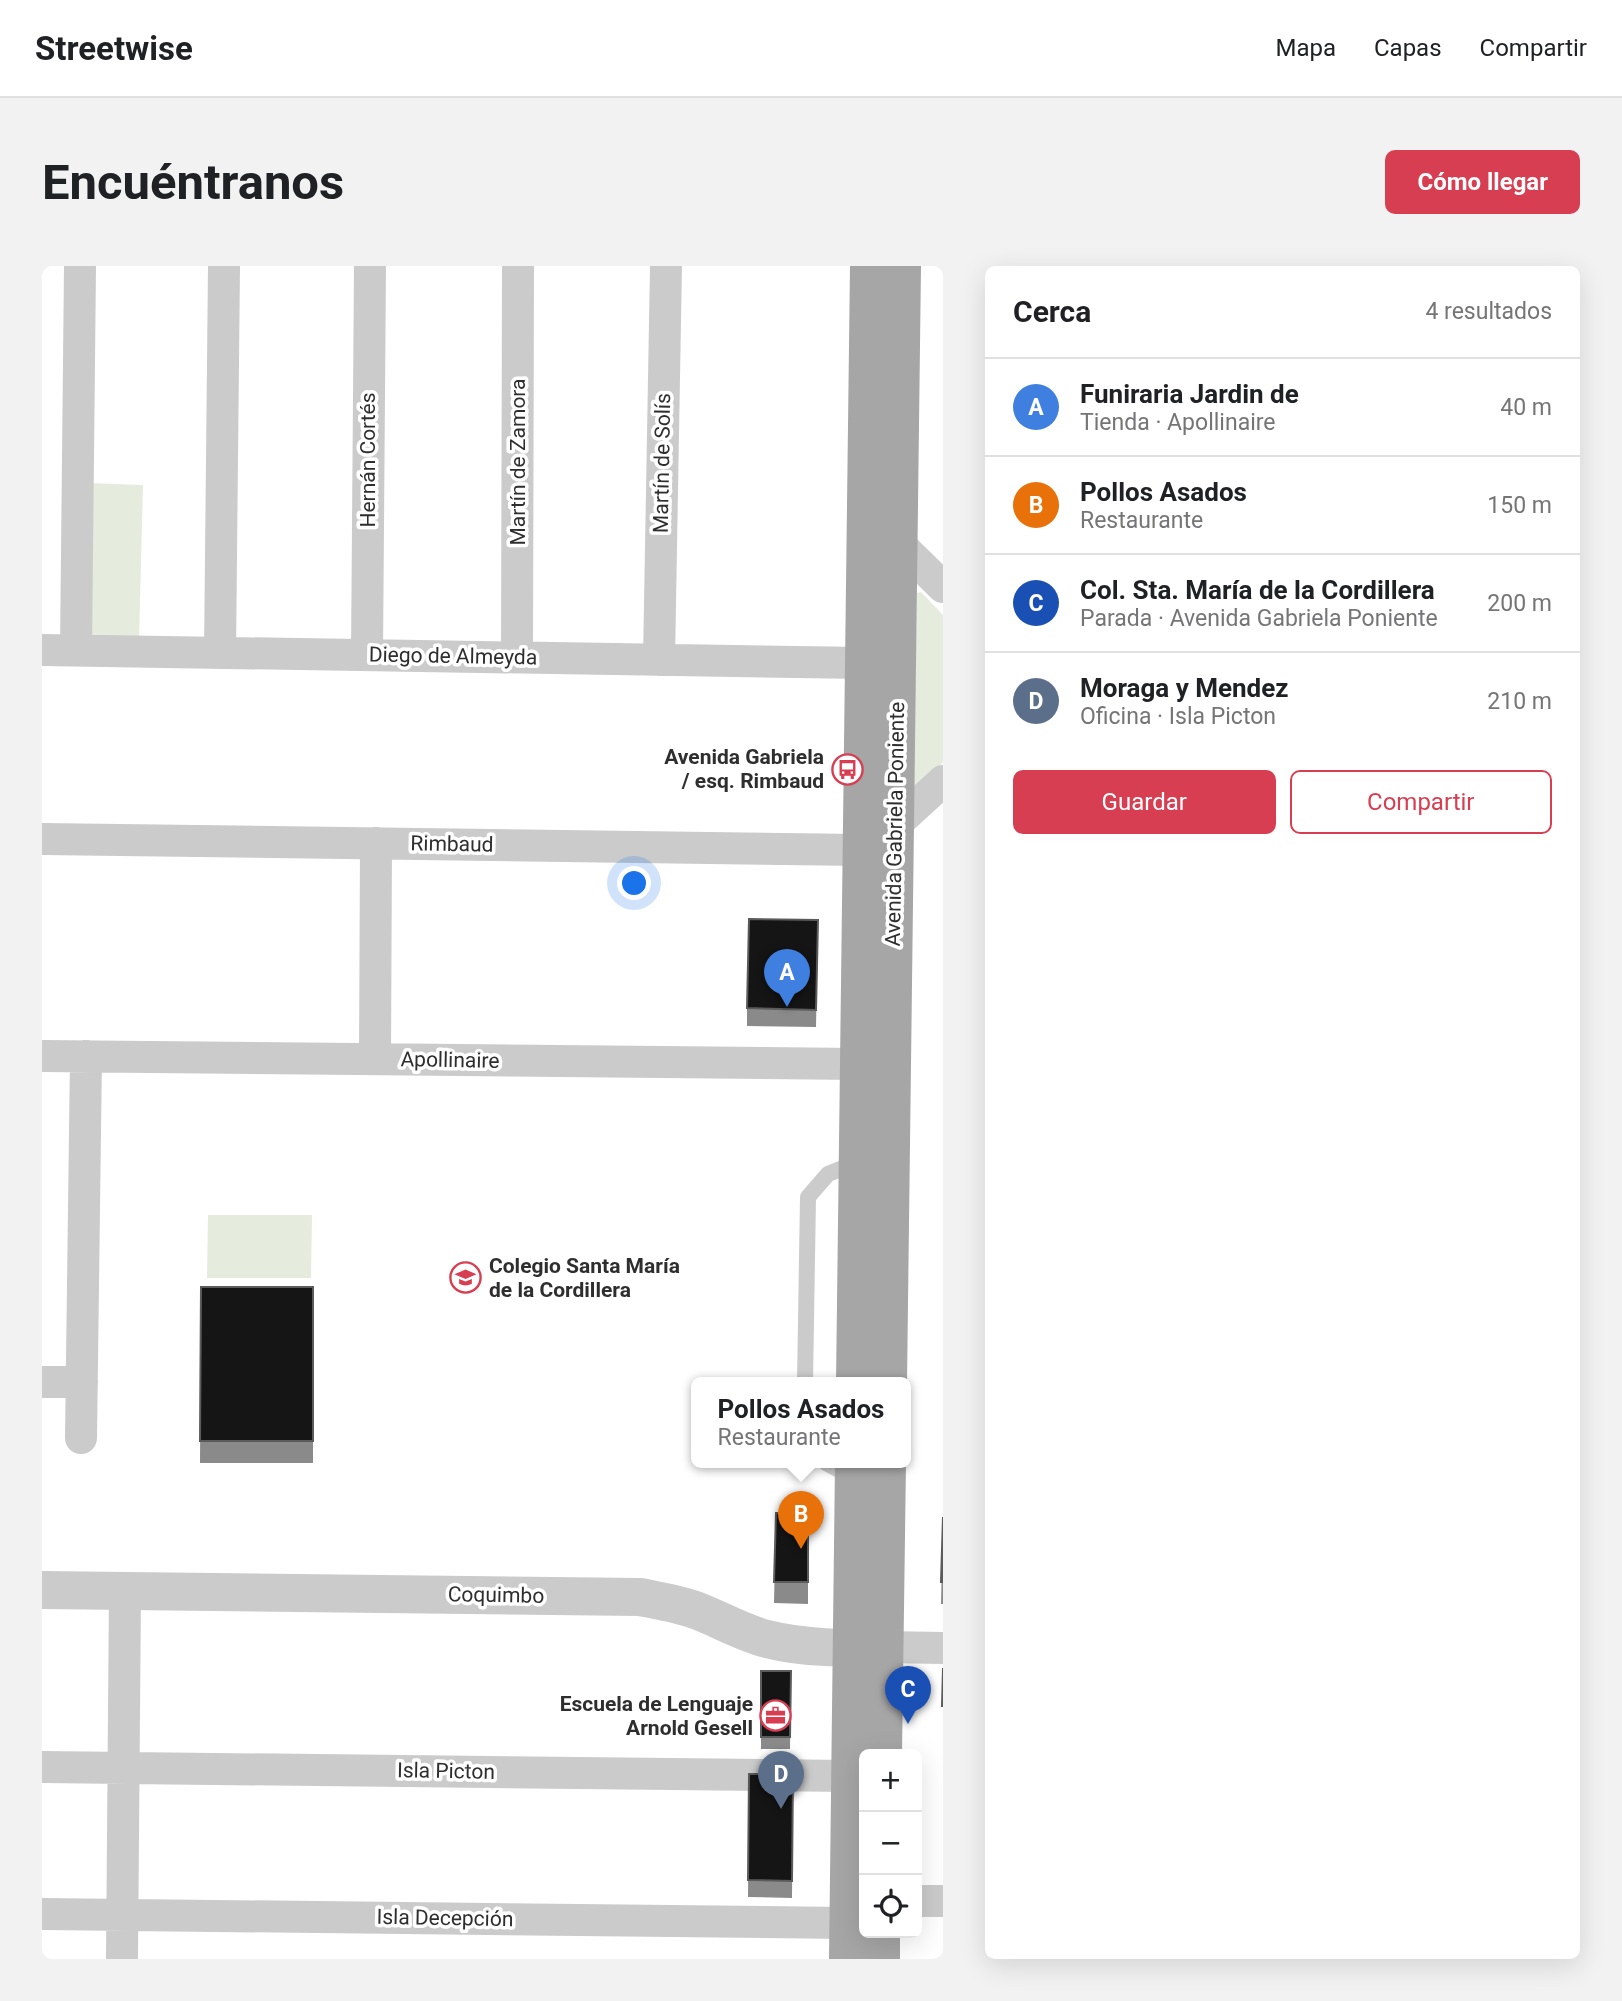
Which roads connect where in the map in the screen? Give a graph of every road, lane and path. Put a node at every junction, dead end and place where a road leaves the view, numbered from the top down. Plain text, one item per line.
1 (80, 266) edge
2 (224, 266) edge
3 (370, 266) edge
4 (518, 266) edge
5 (666, 266) edge
6 (869, 266) edge
7 (902, 266) edge
8 (898, 543) junction
9 (943, 587) edge
10 (42, 650) edge
11 (76, 650) junction
12 (220, 653) junction
13 (367, 655) junction
14 (517, 657) junction
15 (659, 660) junction
16 (864, 663) junction
17 (943, 781) edge
18 (895, 825) junction
19 (42, 838) edge
20 (376, 843) junction
21 (862, 850) junction
22 (42, 1056) edge
23 (86, 1056) junction
24 (375, 1059) junction
25 (859, 1065) junction
26 (858, 1162) junction
27 (805, 1377) edge
28 (855, 1377) edge
29 (888, 1377) edge
30 (42, 1382) edge
31 (82, 1382) junction
32 (81, 1438) dead end
33 (855, 1468) edge
34 (42, 1590) edge
35 (125, 1591) junction
36 (868, 1648) junction
37 (943, 1648) edge
38 (882, 1749) edge
39 (42, 1767) edge
40 (124, 1768) junction
41 (850, 1776) junction
42 (922, 1901) edge
43 (943, 1901) edge
44 (42, 1914) edge
45 (123, 1915) junction
46 (859, 1938) edge
47 (122, 1959) edge
48 (881, 1959) edge

1 - 11 street
2 - 12 street
3 - 13 street, Hernán Cortés
4 - 14 street, Martín de Zamora
5 - 15 street, Martín de Solís
6 - 16 main road, Avenida Gabriela Poniente
7 - 8 main road, Avenida Gabriela Poniente
8 - 9 street
8 - 18 main road, Avenida Gabriela Poniente
10 - 11 street, Diego de Almeyda
11 - 12 street, Diego de Almeyda
12 - 13 street, Diego de Almeyda
13 - 14 street, Diego de Almeyda
14 - 15 street, Diego de Almeyda
15 - 16 street, Diego de Almeyda
16 - 21 main road, Avenida Gabriela Poniente
17 - 18 street
18 - 29 main road, Avenida Gabriela Poniente
19 - 20 street, Rimbaud
20 - 21 street, Rimbaud
20 - 24 street
21 - 25 main road, Avenida Gabriela Poniente
22 - 23 street, Apollinaire
23 - 24 street, Apollinaire
23 - 31 street
24 - 25 street, Apollinaire
25 - 26 main road, Avenida Gabriela Poniente
26 - 27 lane
26 - 28 main road, Avenida Gabriela Poniente
30 - 31 street
31 - 32 street
33 - 36 main road
34 - 35 street, Coquimbo
35 - 36 street, Coquimbo
35 - 40 street
36 - 37 street, Coquimbo
36 - 38 main road
36 - 41 main road
39 - 40 street, Isla Picton
40 - 41 street, Isla Picton
40 - 45 street
41 - 46 main road
42 - 43 street
44 - 45 street, Isla Decepción
45 - 46 street, Isla Decepción
45 - 47 street
46 - 48 main road

